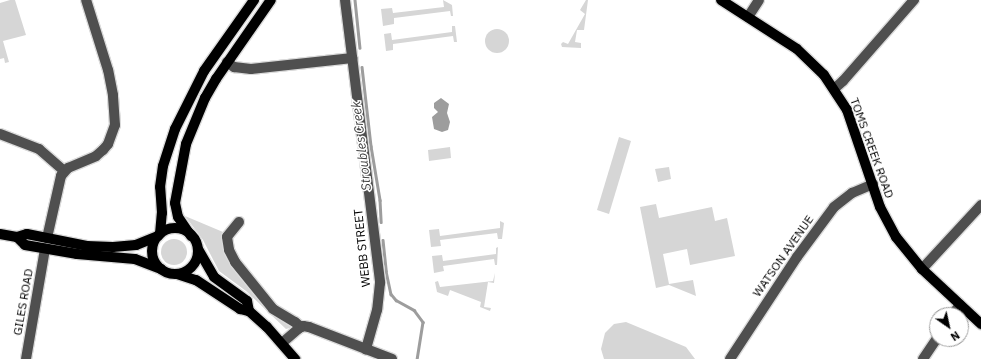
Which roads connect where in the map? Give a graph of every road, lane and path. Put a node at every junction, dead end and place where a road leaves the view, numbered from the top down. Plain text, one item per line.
1 (86, 0) edge
2 (254, 0) edge
3 (271, 0) edge
4 (345, 0) edge
5 (721, 0) edge
6 (759, 0) edge
7 (914, 0) edge
8 (748, 17) junction
9 (236, 24) junction
10 (216, 51) junction
11 (352, 58) junction
12 (227, 62) junction
13 (834, 88) junction
14 (205, 98) junction
15 (0, 134) edge
16 (64, 171) junction
17 (873, 184) junction
18 (981, 205) edge
19 (238, 222) dead end
20 (0, 234) edge
21 (159, 235) junction
22 (191, 236) junction
23 (17, 237) junction
24 (47, 238) junction
25 (65, 241) junction
26 (45, 248) junction
27 (198, 249) junction
28 (161, 269) junction
29 (922, 269) junction
30 (177, 274) junction
31 (960, 305) joint
32 (249, 311) junction
33 (981, 324) edge
34 (301, 327) junction
35 (282, 343) junction
36 (931, 347) edge
37 (366, 349) junction
38 (26, 359) edge
39 (295, 359) edge
40 (392, 359) edge
41 (730, 359) edge
42 (923, 359) edge

1 - 16 street
2 - 9 main road
3 - 12 main road
4 - 11 street, WEBB STREET
5 - 8 main road, TOMS CREEK ROAD
6 - 8 street
7 - 13 street
8 - 13 main road, TOMS CREEK ROAD
9 - 10 main road
9 - 12 main road
10 - 14 main road
10 - 21 main road
11 - 12 street
11 - 37 street, WEBB STREET
12 - 14 main road
13 - 17 main road, TOMS CREEK ROAD
14 - 22 main road
15 - 16 street
16 - 24 street
17 - 29 main road, TOMS CREEK ROAD
17 - 41 street, WATSON AVENUE
18 - 29 street
19 - 34 street
20 - 23 main road
21 - 22 main road
21 - 25 main road
21 - 28 main road
22 - 27 main road
23 - 24 main road
23 - 26 main road
24 - 25 main road
25 - 26 main road
26 - 28 main road
26 - 38 street, GILES ROAD
27 - 30 main road
27 - 32 main road
28 - 30 main road
29 - 31 main road, TOMS CREEK ROAD
30 - 32 main road
31 - 33 main road, TOMS CREEK ROAD
32 - 35 main road
34 - 35 street
34 - 37 street
35 - 39 main road
36 - 42 street
37 - 40 street

